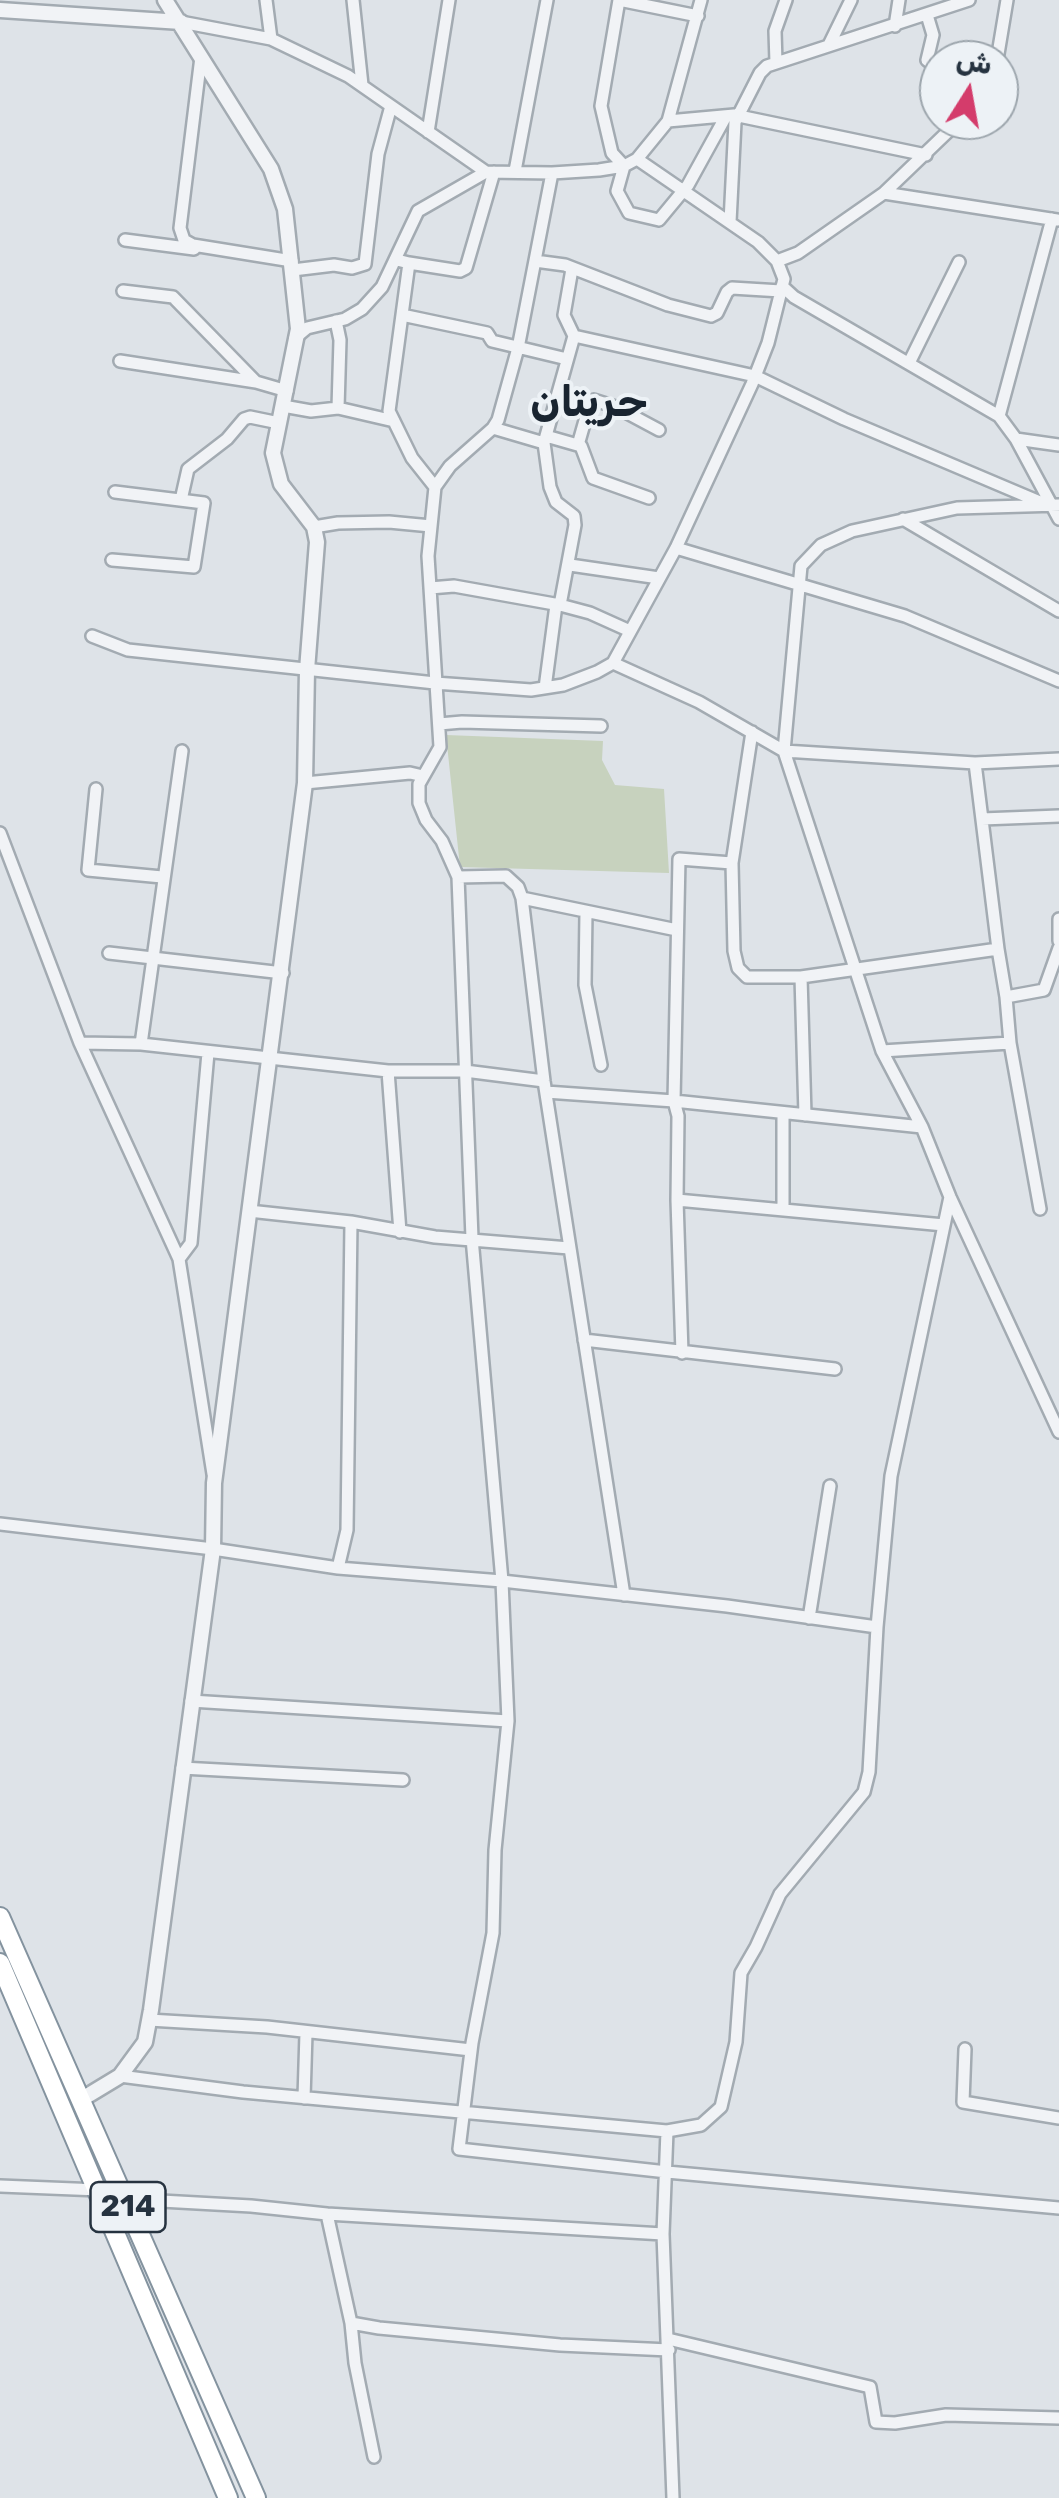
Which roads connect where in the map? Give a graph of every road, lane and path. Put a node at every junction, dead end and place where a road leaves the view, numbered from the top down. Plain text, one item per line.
1 (165, 0) edge
2 (266, 0) edge
3 (353, 0) edge
4 (449, 0) edge
5 (547, 0) edge
6 (619, 0) edge
7 (702, 0) edge
8 (786, 0) edge
9 (851, 0) edge
10 (899, 0) edge
11 (969, 0) edge
12 (1007, 0) edge
13 (0, 10) edge
14 (926, 15) junction
15 (698, 16) junction
16 (181, 22) junction
17 (896, 26) junction
18 (271, 40) junction
19 (932, 40) edge
20 (1000, 40) edge
21 (829, 45) junction
22 (201, 55) junction
23 (776, 63) junction
24 (362, 86) junction
25 (391, 106) junction
26 (731, 116) junction
27 (668, 121) junction
28 (428, 132) junction
29 (941, 140) edge
30 (926, 156) junction
31 (637, 158) junction
32 (624, 166) junction
33 (515, 171) junction
34 (490, 172) junction
35 (552, 173) junction
36 (684, 191) junction
37 (884, 193) junction
38 (1055, 220) edge
39 (730, 222) junction
40 (125, 240) dead end
41 (535, 261) junction
42 (778, 261) junction
43 (403, 262) junction
44 (959, 262) dead end
45 (293, 265) junction
46 (572, 269) junction
47 (781, 289) junction
48 (123, 291) dead end
49 (402, 315) junction
50 (336, 321) junction
51 (574, 336) junction
52 (295, 338) junction
53 (518, 348) junction
54 (566, 360) junction
55 (120, 362) dead end
56 (909, 363) junction
57 (756, 376) junction
58 (256, 382) junction
59 (285, 398) junction
60 (338, 408) junction
61 (999, 416) junction
62 (394, 421) junction
63 (278, 423) junction
64 (493, 428) junction
65 (659, 430) dead end
66 (1016, 439) junction
67 (545, 440) junction
68 (578, 445) junction
69 (1059, 445) edge
70 (435, 487) junction
71 (115, 492) dead end
72 (649, 498) dead end
73 (181, 500) junction
74 (1054, 506) edge
75 (903, 519) junction
76 (1059, 519) edge
77 (430, 526) junction
78 (314, 527) junction
79 (676, 548) junction
80 (112, 560) dead end
81 (570, 566) junction
82 (659, 578) junction
83 (801, 583) junction
84 (430, 588) junction
85 (558, 605) junction
86 (1059, 611) edge
87 (630, 631) junction
88 (92, 636) dead end
89 (614, 663) junction
90 (307, 670) junction
91 (1059, 681) edge
92 (435, 683) junction
93 (545, 688) junction
94 (439, 724) junction
95 (601, 726) dead end
96 (752, 732) junction
97 (182, 751) dead end
98 (784, 751) junction
99 (1059, 759) edge
100 (975, 763) junction
101 (423, 776) junction
102 (305, 783) junction
103 (96, 788) dead end
104 (1059, 816) edge
105 (982, 819) junction
106 (0, 832) edge
107 (732, 863) junction
108 (162, 876) junction
109 (458, 877) junction
110 (522, 898) junction
111 (586, 912) junction
112 (1059, 919) edge
113 (677, 930) junction
114 (1059, 945) edge
115 (998, 949) junction
116 (109, 953) dead end
117 (153, 958) junction
118 (853, 968) junction
119 (283, 973) junction
120 (801, 977) junction
121 (1006, 997) junction
122 (80, 1042) junction
123 (1010, 1043) junction
124 (141, 1044) junction
125 (882, 1051) junction
126 (208, 1053) junction
127 (271, 1058) junction
128 (601, 1065) dead end
129 (388, 1071) junction
130 (464, 1071) junction
131 (545, 1087) junction
132 (674, 1101) junction
133 (783, 1113) junction
134 (805, 1115) junction
135 (922, 1127) junction
136 (950, 1198) junction
137 (676, 1200) junction
138 (1040, 1209) dead end
139 (784, 1210) junction
140 (249, 1211) junction
141 (351, 1222) junction
142 (944, 1225) junction
143 (400, 1232) junction
144 (472, 1238) junction
145 (570, 1248) junction
146 (179, 1259) junction
147 (584, 1340) junction
148 (682, 1353) junction
149 (836, 1369) dead end
150 (1059, 1432) edge
151 (214, 1484) junction
152 (830, 1486) dead end
153 (0, 1524) edge
154 (212, 1549) junction
155 (338, 1568) junction
156 (502, 1582) junction
157 (624, 1596) junction
158 (809, 1618) junction
159 (878, 1627) junction
160 (191, 1702) junction
161 (508, 1720) junction
162 (182, 1768) junction
163 (403, 1780) dead end
164 (0, 1916) edge
165 (0, 1963) edge
166 (149, 2020) junction
167 (306, 2033) junction
168 (965, 2049) dead end
169 (472, 2050) junction
170 (120, 2076) junction
171 (74, 2081) junction
172 (55, 2090) junction
173 (304, 2098) junction
174 (86, 2107) junction
175 (463, 2113) junction
176 (1059, 2118) edge
177 (70, 2123) junction
178 (668, 2131) junction
179 (667, 2172) junction
180 (0, 2186) edge
181 (99, 2190) junction
182 (1059, 2191) edge
183 (125, 2199) junction
184 (1058, 2208) edge
185 (327, 2214) junction
186 (664, 2234) junction
187 (351, 2322) junction
188 (668, 2345) junction
189 (1059, 2418) edge
190 (374, 2457) dead end
191 (228, 2498) edge
192 (256, 2498) edge
193 (673, 2498) edge

1 - 16 street
2 - 18 street
3 - 24 street
4 - 28 street
5 - 33 street
6 - 15 street
6 - 32 street
7 - 15 street
8 - 23 street
9 - 21 street
10 - 17 street
11 - 14 street
12 - 20 street
13 - 16 street
14 - 17 street
14 - 19 street
15 - 27 street
16 - 18 street
16 - 22 street
17 - 21 street
18 - 24 street
21 - 23 street
22 - 45 street
22 - 45 street
23 - 26 street
24 - 25 street
25 - 28 street
25 - 45 street
26 - 27 street
26 - 30 street
26 - 36 street
26 - 39 street
27 - 31 street
28 - 34 street
29 - 30 street
30 - 37 street
31 - 32 street
31 - 36 street
32 - 35 street
32 - 36 street
33 - 34 street
33 - 35 street
34 - 43 street
34 - 43 street
35 - 41 street
36 - 39 street
37 - 38 street
37 - 42 street
38 - 61 street
39 - 42 street
40 - 45 street
41 - 46 street
41 - 53 street
42 - 47 street
43 - 49 street
43 - 50 street
44 - 56 street
45 - 52 street
46 - 47 street
46 - 51 street
47 - 56 street
47 - 57 street
48 - 58 street
49 - 53 street
49 - 62 street
50 - 52 street
50 - 60 street
51 - 54 street
51 - 57 street
52 - 59 street
53 - 54 street
53 - 64 street
54 - 67 street
55 - 58 street
56 - 61 street
57 - 74 street
57 - 79 street
58 - 59 street
59 - 60 street
59 - 63 street
60 - 62 street
61 - 66 street
62 - 70 street
63 - 73 street
63 - 78 street
64 - 67 street
64 - 70 street
65 - 68 street
66 - 69 street
66 - 74 street
67 - 68 street
67 - 81 street
68 - 72 street
70 - 77 street
71 - 73 street
73 - 80 street
74 - 75 street
74 - 76 street
75 - 83 street
75 - 86 street
77 - 78 street
77 - 84 street
78 - 90 street
79 - 82 street
79 - 83 street
81 - 82 street
81 - 85 street
82 - 87 street
83 - 91 street
83 - 98 street
84 - 85 street
84 - 92 street
85 - 87 street
85 - 93 street
87 - 89 street
88 - 90 street
89 - 93 street
89 - 96 street
90 - 92 street
90 - 102 street
92 - 93 street
92 - 94 street
94 - 95 street
94 - 101 street
96 - 98 street
96 - 107 street
97 - 108 street
98 - 100 street
98 - 118 street
99 - 100 street
100 - 105 street
101 - 102 street
101 - 109 street
102 - 119 street
103 - 108 street
104 - 105 street
105 - 115 street
106 - 122 street
107 - 113 street
107 - 120 street
108 - 117 street
109 - 110 street
109 - 130 street
110 - 111 street
110 - 131 street
111 - 113 street
111 - 128 street
112 - 114 street
113 - 132 street
114 - 121 street
115 - 118 street
115 - 121 street
116 - 117 street
117 - 119 street
117 - 124 street
118 - 120 street
118 - 125 street
119 - 127 street
120 - 134 street
121 - 123 street
122 - 124 street
122 - 146 street
123 - 125 street
123 - 138 street
124 - 126 street
125 - 135 street
126 - 127 street
126 - 146 street
127 - 129 street
127 - 140 street
129 - 130 street
129 - 143 street
130 - 131 street
130 - 144 street
131 - 132 street
131 - 145 street
132 - 133 street
132 - 137 street
133 - 134 street
133 - 139 street
134 - 135 street
135 - 136 street
136 - 142 street
136 - 150 street
137 - 139 street
137 - 148 street
139 - 142 street
140 - 141 street
140 - 151 street
141 - 143 street
141 - 155 street
142 - 159 street
143 - 144 street
144 - 145 street
144 - 156 street
145 - 147 street
146 - 151 street
147 - 148 street
147 - 157 street
148 - 149 street
151 - 154 street
152 - 158 street
153 - 154 street
154 - 155 street
154 - 160 street
155 - 156 street
156 - 157 street
156 - 161 street
157 - 158 street
158 - 159 street
159 - 178 street
160 - 161 street
160 - 162 street
161 - 169 street
162 - 163 street
162 - 166 street
164 - 171 highway, 214
165 - 172 highway, 214
166 - 167 street
166 - 170 street
167 - 169 street
167 - 173 street
168 - 176 street
169 - 175 street
170 - 173 street
170 - 174 street
171 - 172 highway
171 - 174 highway, 214
172 - 177 highway, 214
173 - 175 street
174 - 177 highway
174 - 183 highway, 214
175 - 178 street
175 - 179 street
177 - 181 highway, 214
178 - 179 street
179 - 184 street
179 - 186 street
180 - 181 street
181 - 191 highway, 214
182 - 184 street
183 - 185 street
183 - 192 highway, 214
185 - 186 street
185 - 187 street
186 - 188 street
187 - 188 street
187 - 190 street
188 - 189 street
188 - 193 street

